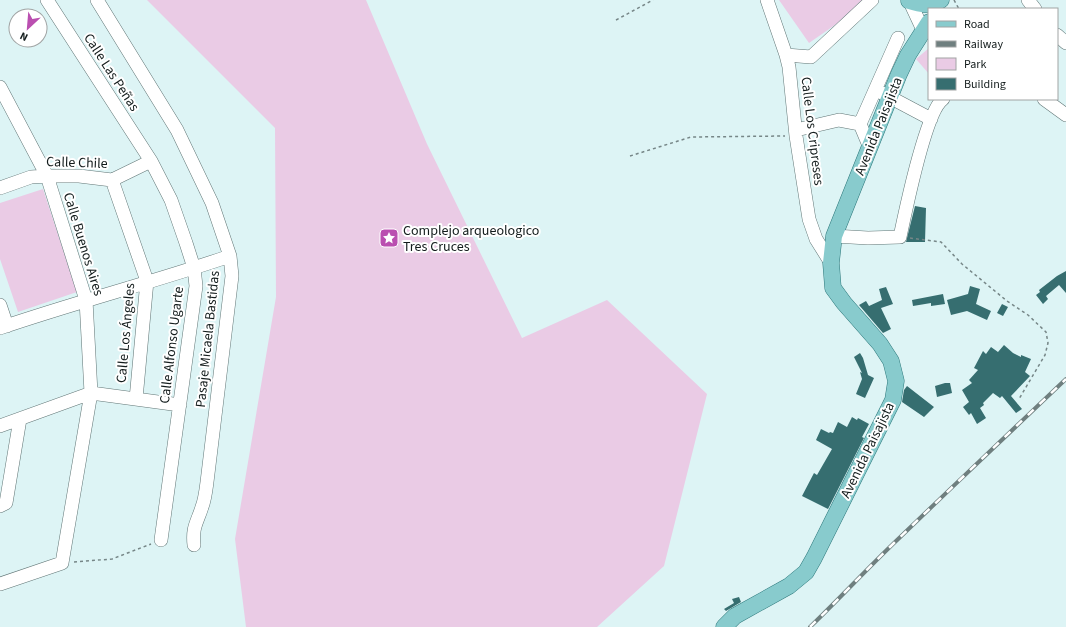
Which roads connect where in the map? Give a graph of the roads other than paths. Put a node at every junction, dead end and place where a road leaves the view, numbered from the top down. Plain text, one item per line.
1 (47, 0) edge
2 (97, 0) edge
3 (767, 0) edge
4 (872, 0) edge
5 (909, 0) edge
6 (942, 0) edge
7 (947, 0) edge
8 (1028, 0) edge
9 (941, 8) edge
10 (1034, 8) edge
11 (926, 26) edge
12 (1058, 36) edge
13 (898, 38) dead end
14 (1066, 43) edge
15 (786, 55) junction
16 (0, 89) edge
17 (875, 90) junction
18 (890, 97) junction
19 (942, 100) edge
20 (1045, 100) edge
21 (1066, 116) edge
22 (931, 119) junction
23 (860, 124) junction
24 (796, 133) junction
25 (870, 148) junction
26 (151, 161) junction
27 (47, 176) junction
28 (112, 180) junction
29 (0, 188) edge
30 (834, 236) junction
31 (230, 256) junction
32 (831, 263) junction
33 (194, 268) junction
34 (147, 281) junction
35 (86, 300) junction
36 (0, 305) edge
37 (4, 327) edge
38 (91, 393) junction
39 (136, 398) junction
40 (180, 405) junction
41 (20, 419) junction
42 (0, 426) edge
43 (0, 506) edge
44 (161, 540) road end
45 (194, 545) dead end
46 (0, 584) edge
47 (724, 627) edge

1 - 26 street, Calle Las Peñas
2 - 31 street, Pasaje Micaela Bastidas
3 - 15 street, Calle Los Cripreses
4 - 15 street
5 - 6 main road
5 - 11 street
7 - 9 main road
8 - 10 street
11 - 18 main road, Avenida Paisajista
12 - 14 street
13 - 17 street
15 - 24 street, Calle Los Cripreses
16 - 27 street, Calle Buenos Aires
17 - 18 street
17 - 23 street
18 - 22 street
18 - 25 main road, Avenida Paisajista
19 - 22 street
20 - 21 street
22 - 30 street
23 - 24 street
23 - 25 street
24 - 32 street, Calle Los Cripreses
25 - 30 main road, Avenida Paisajista
26 - 28 street, Calle Chile
26 - 33 street, Calle Alfonso Ugarte
27 - 28 street, Calle Chile
27 - 29 street, Calle Chile
27 - 35 street, Calle Buenos Aires
28 - 34 street, Calle Los Ángeles
30 - 32 main road, Avenida Paisajista
31 - 33 street
31 - 45 street, Pasaje Micaela Bastidas
32 - 47 main road, Avenida Paisajista
33 - 34 street
33 - 40 street, Calle Alfonso Ugarte
34 - 35 street
34 - 39 street, Calle Los Ángeles
35 - 37 street
35 - 38 street, Calle Buenos Aires
36 - 37 street
38 - 39 street
38 - 41 street
38 - 46 street, Calle Buenos Aires
39 - 40 street
40 - 44 street, Calle Alfonso Ugarte
41 - 42 street
41 - 43 street

